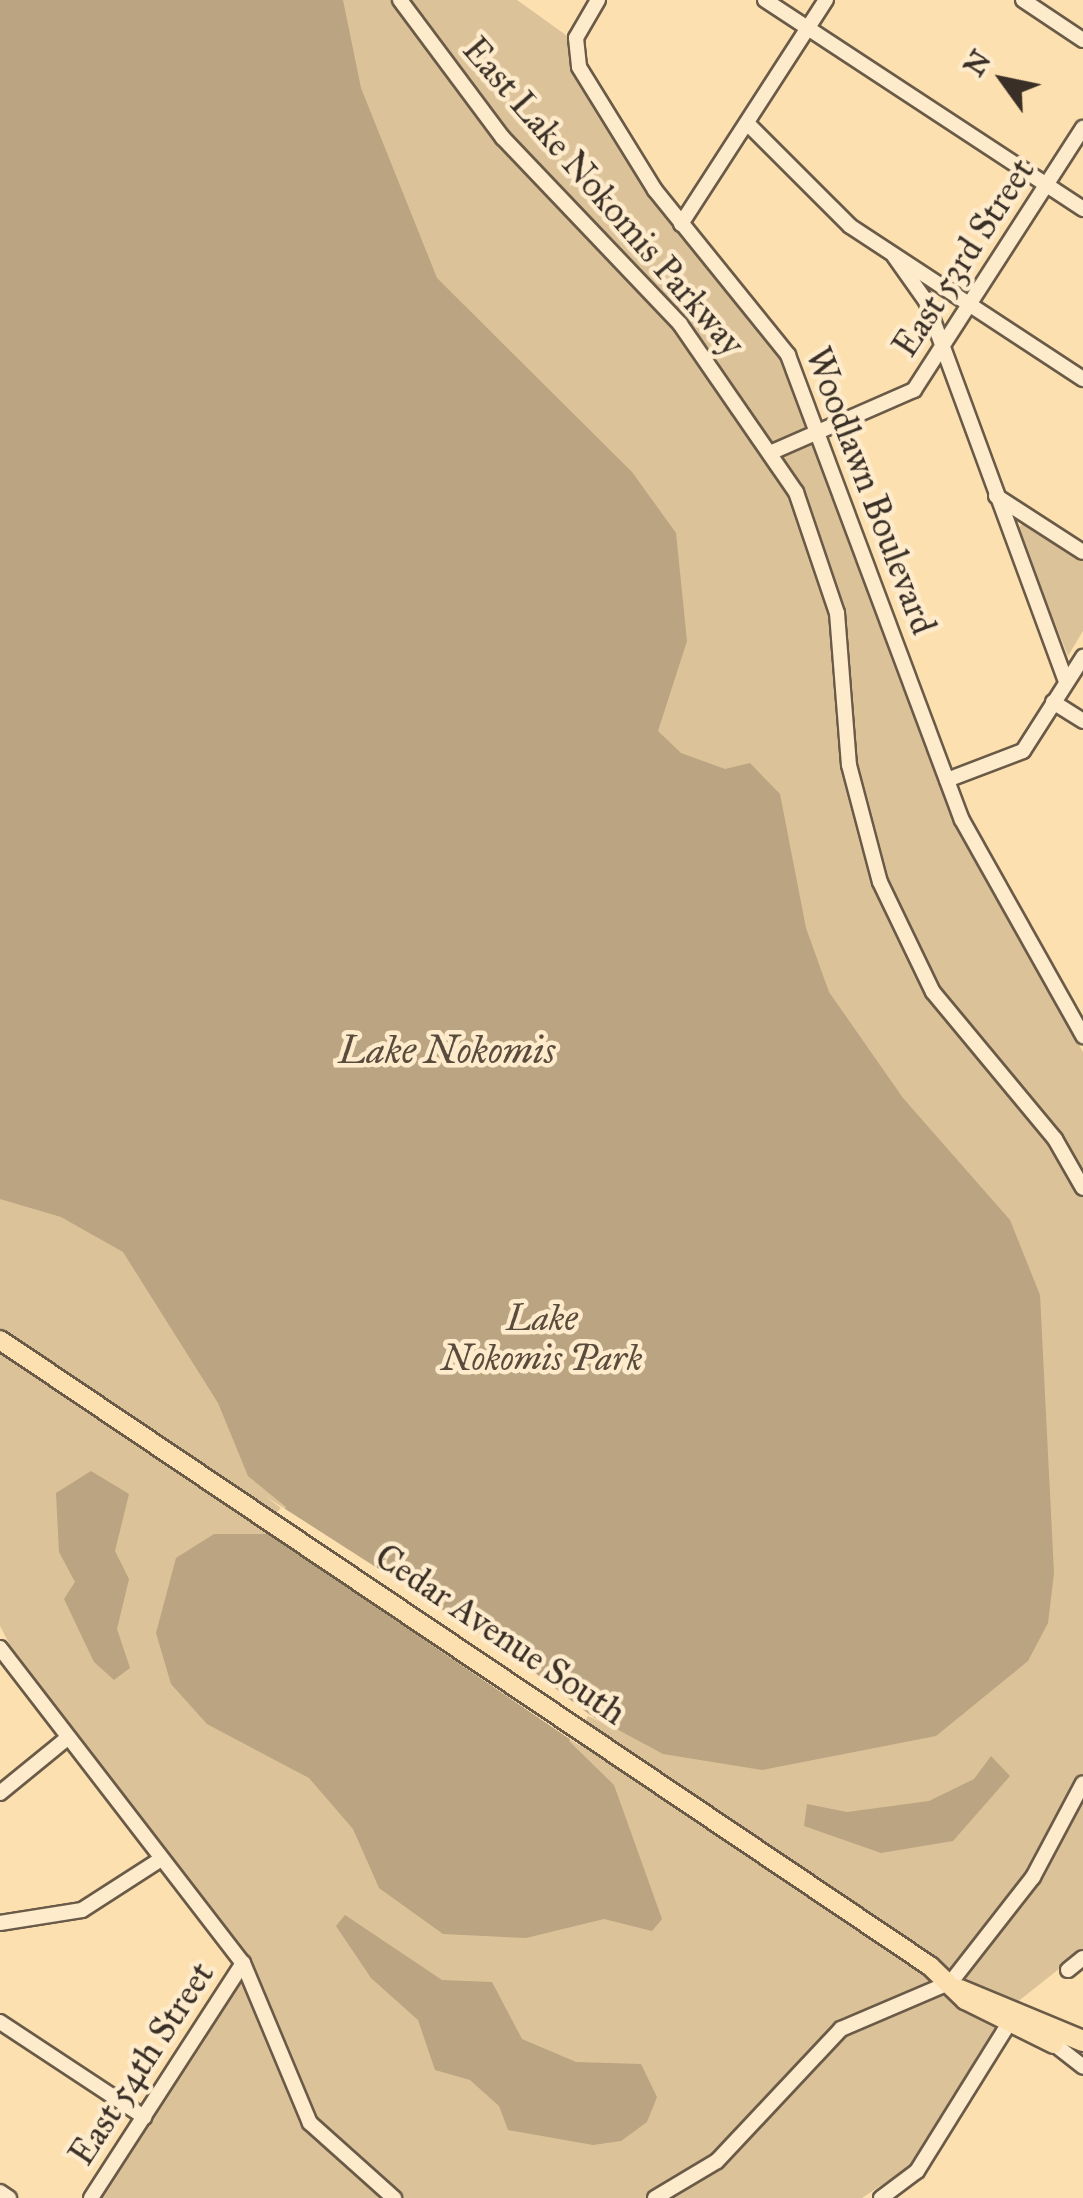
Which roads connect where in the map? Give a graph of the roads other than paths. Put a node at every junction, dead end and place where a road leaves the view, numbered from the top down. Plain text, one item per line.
1 (400, 0) edge
2 (598, 0) edge
3 (765, 0) edge
4 (826, 0) edge
5 (1023, 0) edge
6 (808, 28) junction
7 (1083, 40) edge
8 (748, 124) junction
9 (1083, 128) edge
10 (1046, 184) junction
11 (1083, 209) edge
12 (681, 224) junction
13 (894, 256) junction
14 (968, 303) junction
15 (942, 345) junction
16 (1083, 379) edge
17 (818, 432) junction
18 (772, 452) junction
19 (996, 496) junction
20 (1083, 552) edge
21 (1083, 657) edge
22 (1066, 682) junction
23 (1054, 702) junction
24 (1083, 721) edge
25 (947, 780) junction
26 (1083, 1036) edge
27 (1083, 1188) edge
28 (0, 1340) edge
29 (0, 1648) edge
30 (66, 1740) junction
31 (1083, 1783) edge
32 (0, 1793) edge
33 (160, 1859) junction
34 (0, 1924) edge
35 (1083, 1958) edge
36 (243, 1963) junction
37 (1068, 1970) dead end
38 (956, 1986) junction
39 (0, 2022) edge
40 (1008, 2025) junction
41 (1075, 2053) edge
42 (144, 2117) junction
43 (0, 2192) edge
44 (905, 2192) edge
45 (9, 2198) edge
46 (91, 2198) edge
47 (394, 2198) edge
48 (656, 2198) edge
49 (882, 2198) edge

1 - 18 street, East Lake Nokomis Parkway
2 - 12 street, Woodlawn Boulevard
3 - 6 street
4 - 6 street
5 - 7 street
6 - 8 street
6 - 10 street
8 - 12 street
8 - 13 street
9 - 10 street, East 53rd Street
10 - 11 street
10 - 14 street, East 53rd Street
12 - 17 street, Woodlawn Boulevard
13 - 14 street
13 - 15 street
14 - 15 street, East 53rd Street
14 - 16 street
15 - 17 street, East 53rd Street
15 - 19 street
17 - 18 street, East 53rd Street
17 - 25 street, Woodlawn Boulevard
18 - 27 street, East Lake Nokomis Parkway
19 - 20 street
19 - 22 street
21 - 22 street
22 - 23 street
23 - 24 street
23 - 25 street
25 - 26 street, Woodlawn Boulevard
28 - 38 main road, Cedar Avenue South
29 - 30 street
30 - 32 street
30 - 33 street
31 - 38 street
33 - 34 street
33 - 36 street
35 - 37 street
36 - 42 street, East 54th Street
36 - 47 street
38 - 40 main road, Cedar Avenue South
38 - 41 highway, Cedar Avenue South
38 - 48 street
39 - 42 street
40 - 41 main road, Cedar Avenue South
40 - 44 street
42 - 46 street, East 54th Street
43 - 45 street
44 - 49 street

